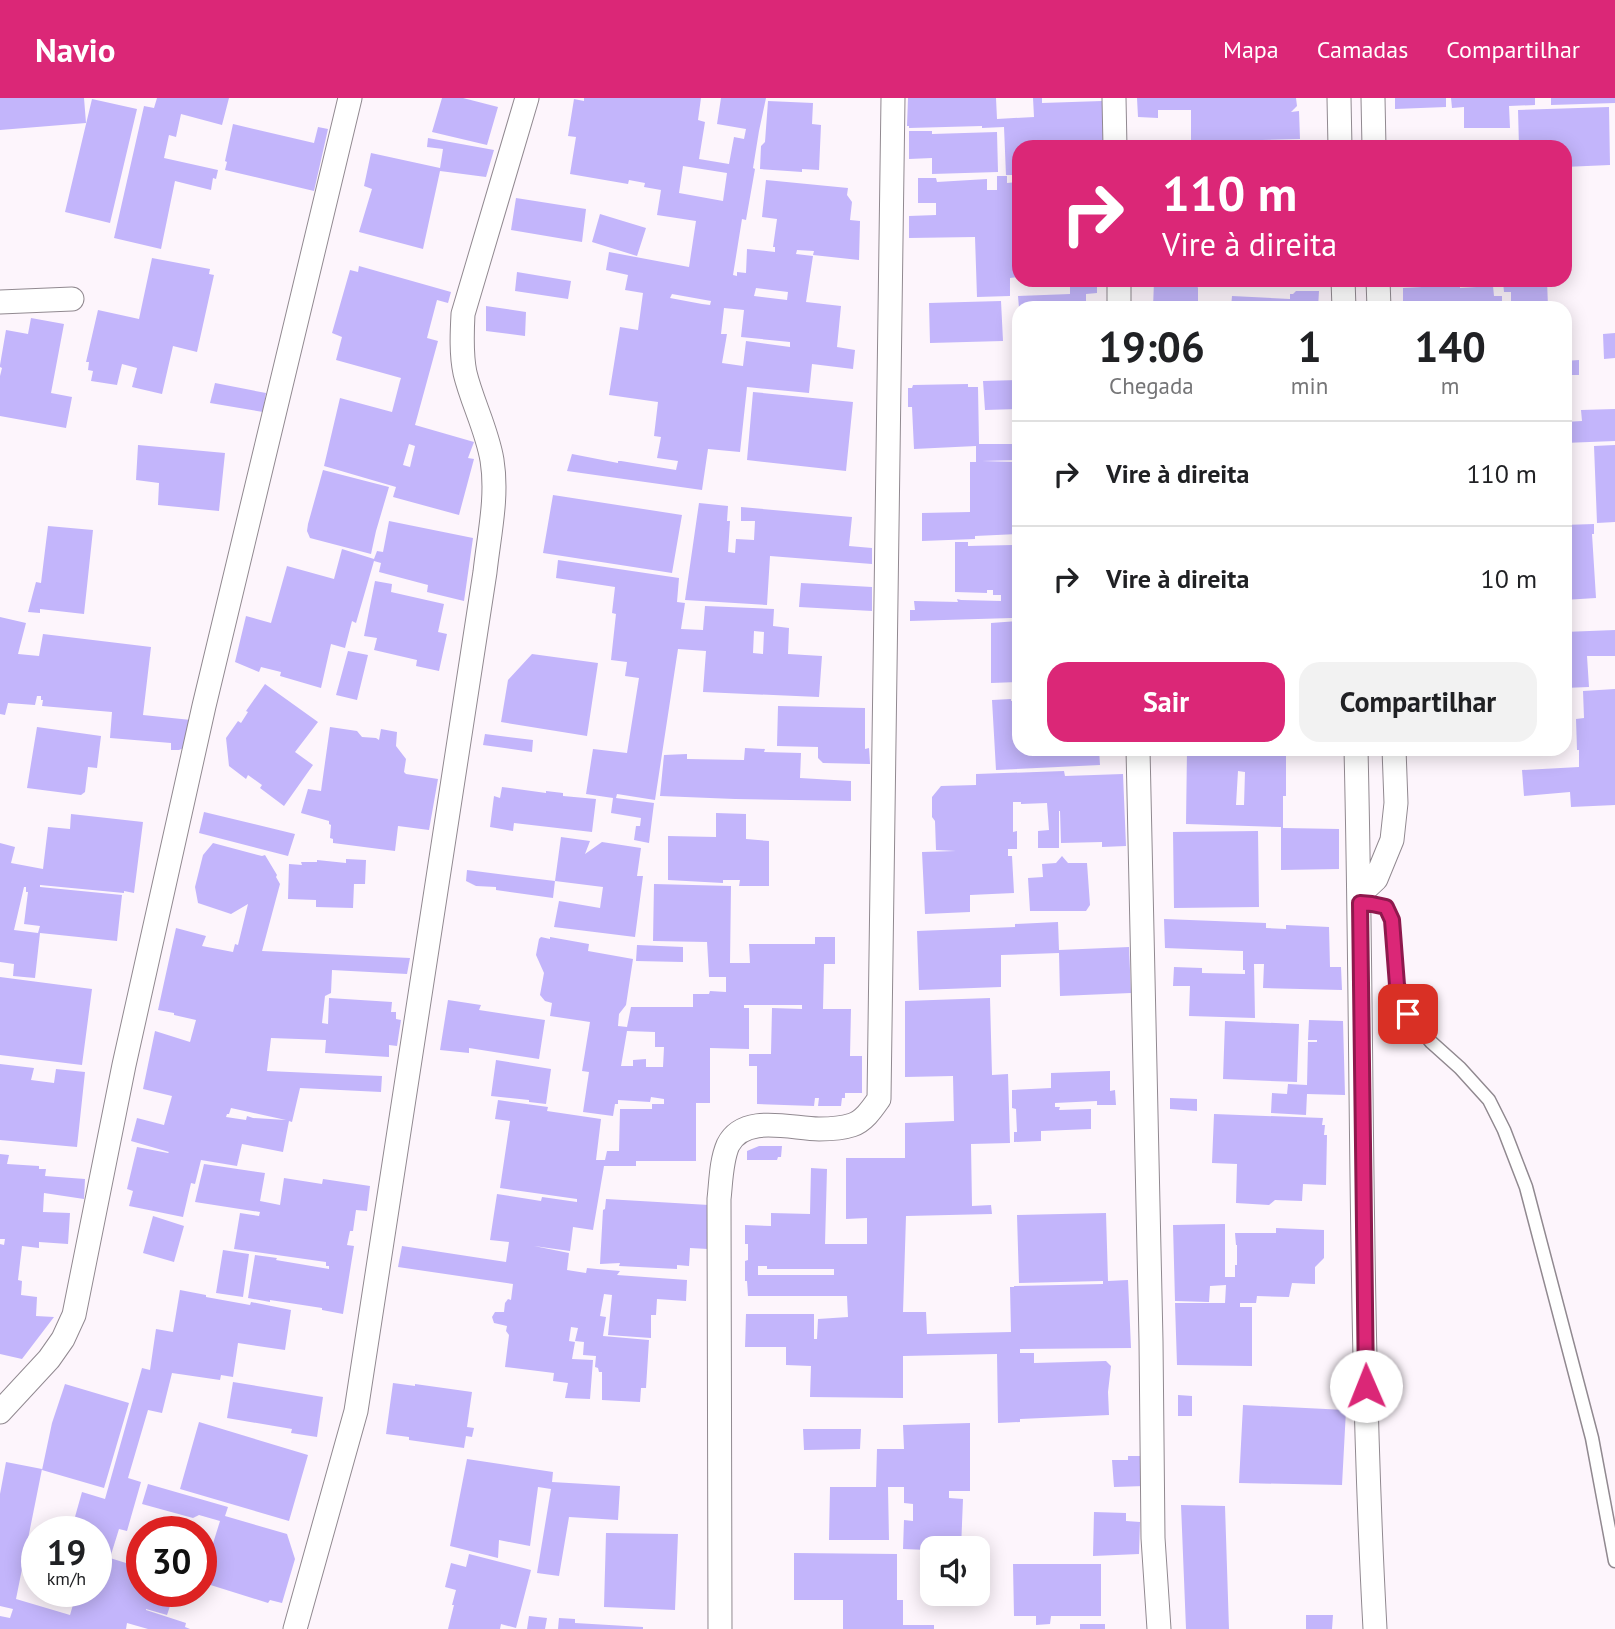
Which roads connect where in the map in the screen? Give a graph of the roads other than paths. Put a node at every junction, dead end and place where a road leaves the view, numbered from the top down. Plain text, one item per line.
1 (350, 98) edge
2 (527, 98) edge
3 (893, 98) edge
4 (1114, 98) edge
5 (1339, 98) edge
6 (1373, 98) edge
7 (1115, 140) edge
8 (1340, 140) edge
9 (1374, 140) edge
10 (72, 299) dead end
11 (0, 302) edge
12 (1138, 756) edge
13 (1356, 756) edge
14 (1394, 756) edge
15 (1360, 899) junction
16 (0, 1412) edge
17 (1615, 1561) edge
18 (295, 1629) edge
19 (720, 1629) edge
20 (1159, 1629) edge
21 (1375, 1629) edge

1 - 16 street
2 - 18 street
3 - 19 street
4 - 7 street
5 - 8 street
6 - 9 street
10 - 11 street
12 - 20 street
13 - 15 street
14 - 15 street
15 - 17 lane
15 - 21 street

